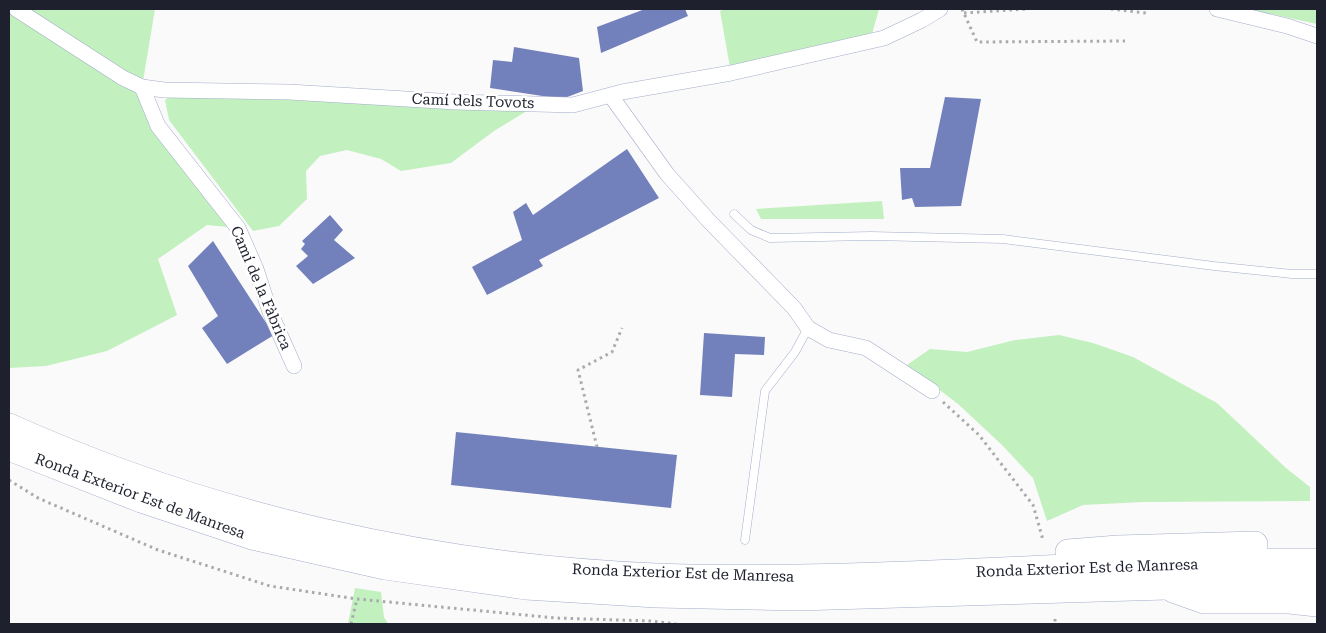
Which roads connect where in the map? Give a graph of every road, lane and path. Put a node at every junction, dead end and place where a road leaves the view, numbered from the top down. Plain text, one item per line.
1 (16, 9) edge
2 (940, 9) edge
3 (962, 9) edge
4 (1027, 9) edge
5 (1111, 9) edge
6 (1217, 9) edge
7 (1146, 13) dead end
8 (964, 14) junction
9 (1317, 36) edge
10 (1125, 41) dead end
11 (142, 87) junction
12 (611, 96) junction
13 (734, 214) dead end
14 (1317, 274) edge
15 (622, 328) dead end
16 (808, 328) junction
17 (294, 366) dead end
18 (932, 391) joint
19 (9, 426) edge
20 (597, 447) dead end
21 (9, 448) edge
22 (9, 480) edge
23 (745, 540) dead end
24 (1043, 540) dead end
25 (1317, 545) edge
26 (1317, 561) edge
27 (934, 574) junction
28 (1317, 582) edge
29 (1166, 587) junction
30 (357, 599) junction
31 (1317, 604) edge
32 (1055, 619) dead end
33 (351, 624) edge
34 (676, 624) edge
35 (1055, 624) edge

1 - 11 street, Camí dels Tovots
2 - 12 street, Camí dels Tovots
3 - 8 path
4 - 8 path
5 - 7 path
6 - 9 street
8 - 10 path
11 - 12 street, Camí dels Tovots
11 - 17 street, Camí de la Fàbrica
12 - 16 street
13 - 14 lane
15 - 20 path
16 - 18 street
16 - 23 lane
18 - 24 path
19 - 27 highway, Ronda Exterior Est de Manresa
21 - 29 highway, Ronda Exterior Est de Manresa
22 - 30 path
25 - 27 highway
26 - 27 highway, Ronda Exterior Est de Manresa
28 - 29 highway, Ronda Exterior Est de Manresa
29 - 31 highway
30 - 33 path
30 - 34 path
32 - 35 path

